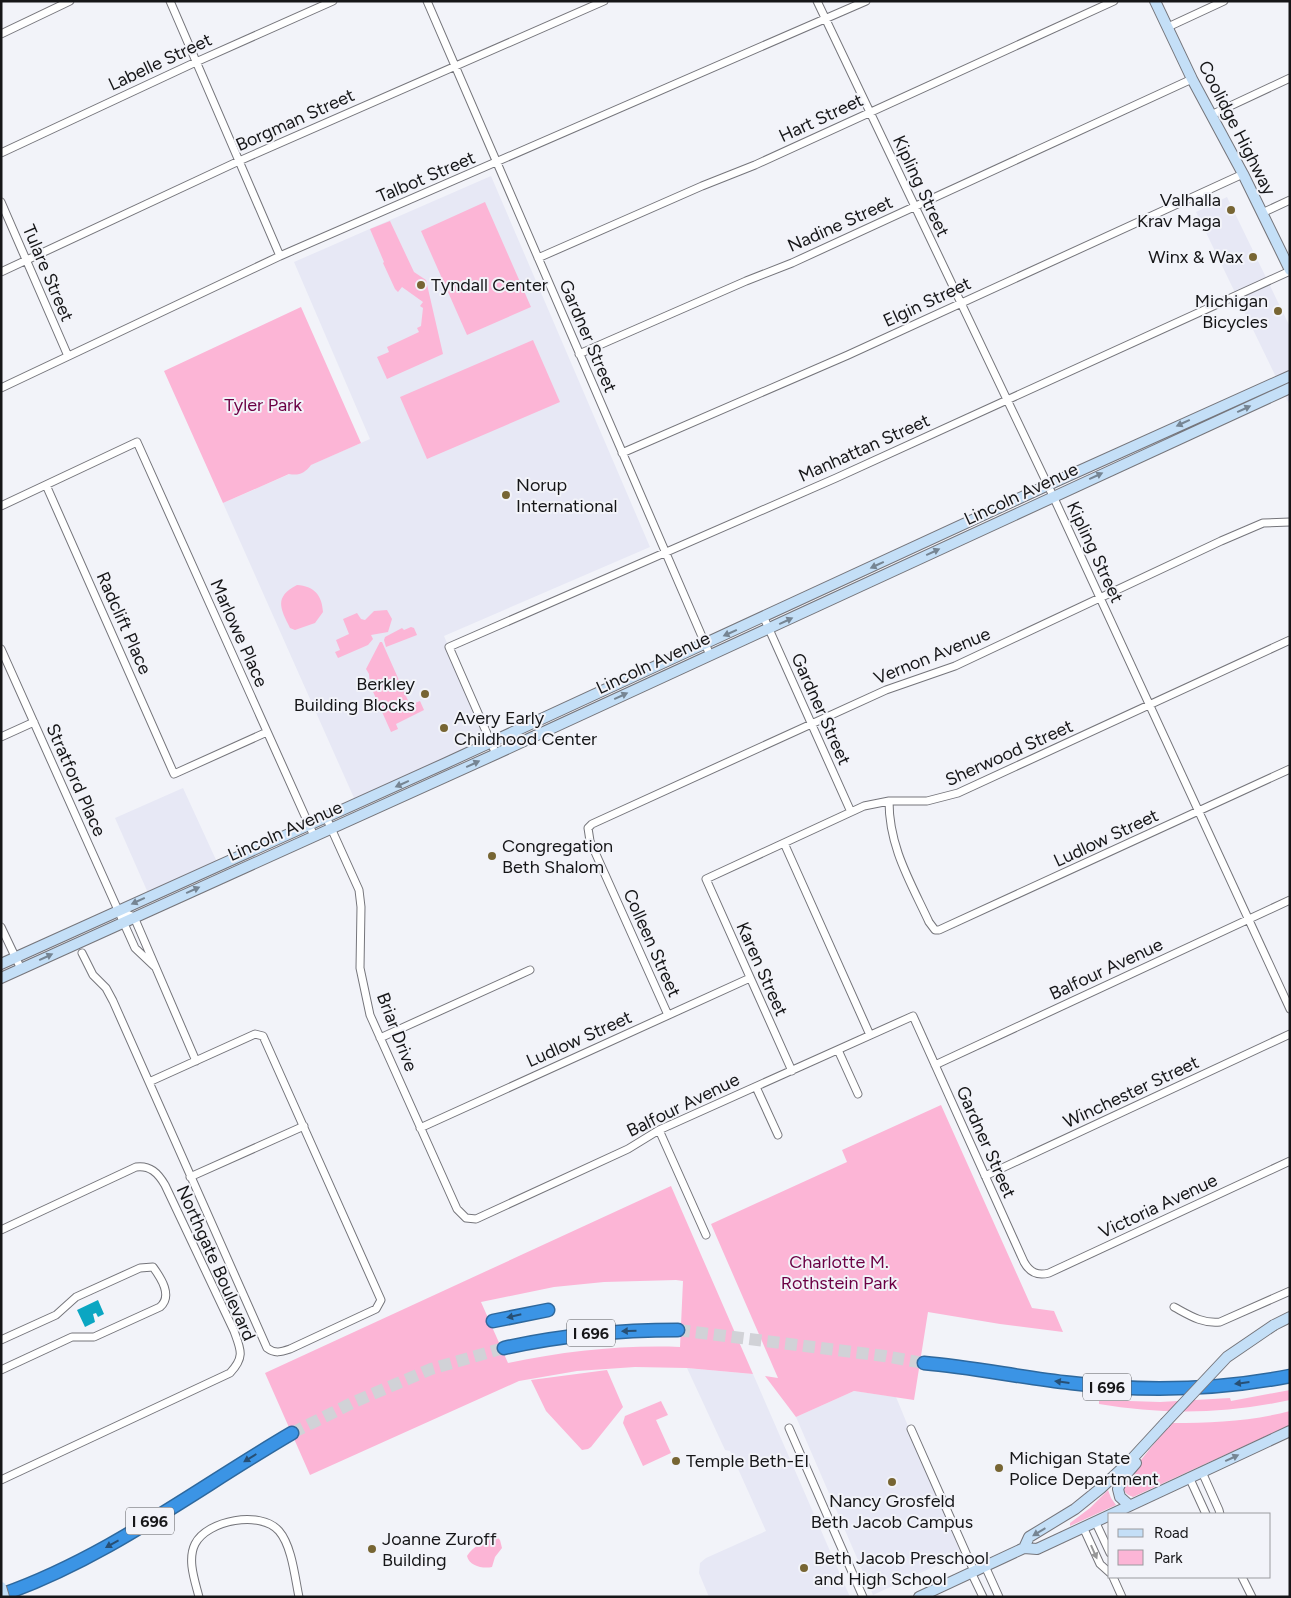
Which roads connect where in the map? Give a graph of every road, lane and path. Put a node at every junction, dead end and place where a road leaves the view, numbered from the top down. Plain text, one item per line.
1 (70, 1) edge
2 (170, 1) edge
3 (333, 1) edge
4 (427, 1) edge
5 (604, 1) edge
6 (817, 1) edge
7 (866, 1) edge
8 (1114, 1) edge
9 (1155, 1) edge
10 (1224, 1) edge
11 (826, 18) junction
12 (1168, 27) junction
13 (1, 34) edge
14 (196, 62) junction
15 (455, 66) junction
16 (1290, 78) edge
17 (1192, 79) junction
18 (870, 112) junction
19 (1211, 116) junction
20 (1, 153) edge
21 (239, 161) junction
22 (497, 162) junction
23 (1243, 174) junction
24 (1290, 200) edge
25 (1, 202) edge
26 (915, 207) junction
27 (1262, 213) junction
28 (280, 256) junction
29 (538, 258) junction
30 (27, 261) junction
31 (1290, 270) edge
32 (1, 272) edge
33 (961, 303) junction
34 (579, 354) junction
35 (68, 356) junction
36 (1290, 376) edge
37 (1, 388) edge
38 (1290, 388) edge
39 (1007, 400) junction
40 (622, 453) junction
41 (46, 485) junction
42 (1048, 485) junction
43 (1053, 496) junction
44 (1, 506) edge
45 (1290, 522) edge
46 (666, 552) junction
47 (1100, 598) junction
48 (764, 618) junction
49 (769, 628) junction
50 (1290, 640) edge
51 (704, 644) junction
52 (1, 650) edge
53 (710, 656) junction
54 (1149, 704) junction
55 (34, 722) junction
56 (812, 724) junction
57 (267, 732) junction
58 (1, 737) edge
59 (491, 743) junction
60 (496, 754) junction
61 (446, 764) junction
62 (1290, 769) edge
63 (451, 774) junction
64 (378, 794) junction
65 (889, 801) junction
66 (362, 802) junction
67 (382, 805) junction
68 (1199, 811) junction
69 (851, 812) junction
70 (366, 813) junction
71 (326, 817) junction
72 (309, 825) junction
73 (331, 828) junction
74 (588, 828) joint
75 (314, 836) junction
76 (784, 843) junction
77 (706, 879) joint
78 (1290, 900) edge
79 (118, 910) junction
80 (134, 917) junction
81 (1249, 919) junction
82 (124, 922) junction
83 (1, 926) edge
84 (82, 953) dead end
85 (15, 957) junction
86 (1, 964) edge
87 (154, 966) junction
88 (21, 969) junction
89 (530, 970) dead end
90 (1, 978) edge
91 (750, 978) junction
92 (1290, 1008) edge
93 (668, 1015) junction
94 (913, 1016) joint
95 (1290, 1034) edge
96 (870, 1035) junction
97 (380, 1038) junction
98 (838, 1050) junction
99 (196, 1060) junction
100 (935, 1065) junction
101 (792, 1071) junction
102 (149, 1082) junction
103 (756, 1087) junction
104 (858, 1094) dead end
105 (304, 1126) junction
106 (420, 1128) junction
107 (659, 1130) junction
108 (778, 1135) dead end
109 (1290, 1161) edge
110 (985, 1176) junction
111 (190, 1177) junction
112 (466, 1218) joint
113 (1, 1230) edge
114 (706, 1235) dead end
115 (1038, 1274) joint
116 (1290, 1291) edge
117 (1174, 1307) dead end
118 (548, 1310) dead end
119 (1290, 1316) edge
120 (493, 1321) dead end
121 (678, 1330) tunnel mouth
122 (1, 1340) edge
123 (504, 1348) tunnel mouth
124 (924, 1363) tunnel mouth
125 (1, 1370) edge
126 (1290, 1376) edge
127 (1164, 1423) junction
128 (789, 1428) dead end
129 (911, 1428) dead end
130 (1290, 1431) edge
131 (292, 1433) tunnel mouth
132 (1202, 1472) junction
133 (1189, 1477) junction
134 (1, 1480) edge
135 (1129, 1505) junction
136 (1112, 1513) edge
137 (1206, 1513) edge
138 (1220, 1513) edge
139 (1108, 1515) edge
140 (1095, 1521) junction
141 (1083, 1527) junction
142 (1024, 1548) junction
143 (1108, 1549) edge
144 (985, 1566) junction
145 (1108, 1571) edge
146 (973, 1572) junction
147 (1113, 1578) edge
148 (1242, 1578) edge
149 (1, 1587) edge
150 (3, 1596) edge
151 (199, 1597) edge
152 (299, 1597) edge
153 (863, 1597) edge
154 (919, 1597) edge
155 (983, 1597) edge
156 (999, 1597) edge
157 (1122, 1597) edge
158 (1252, 1597) edge

1 - 13 street
2 - 14 street
3 - 14 street, Labelle Street
4 - 15 street, Gardner Street
5 - 15 street, Borgman Street
6 - 11 street, Kipling Street
7 - 11 street, Talbot Street
8 - 18 street, Hart Street
9 - 12 street, Coolidge Highway
10 - 12 street
11 - 18 street, Kipling Street
11 - 22 street, Talbot Street
12 - 17 street, Coolidge Highway
14 - 20 street, Labelle Street
14 - 21 street
15 - 21 street, Borgman Street
15 - 22 street, Gardner Street
16 - 19 street
17 - 19 street, Coolidge Highway
17 - 26 street, Nadine Street
18 - 26 street, Kipling Street
18 - 29 street, Hart Street
19 - 23 street, Coolidge Highway
21 - 28 street
21 - 30 street, Borgman Street
22 - 28 street, Talbot Street
22 - 29 street, Gardner Street
23 - 27 street, Coolidge Highway
23 - 33 street, Elgin Street
24 - 27 street
25 - 30 street, Tulare Street
26 - 33 street, Kipling Street
26 - 34 street, Nadine Street
27 - 31 street, Coolidge Highway
28 - 35 street, Talbot Street
29 - 34 street, Gardner Street
30 - 32 street, Borgman Street
30 - 35 street, Tulare Street
31 - 39 street, Manhattan Street
33 - 39 street, Kipling Street
33 - 40 street, Elgin Street
34 - 40 street, Gardner Street
35 - 37 street, Talbot Street
36 -> 42 street, Lincoln Avenue
43 -> 38 street, Lincoln Avenue
39 - 42 street, Kipling Street
39 - 46 street, Manhattan Street
40 - 46 street, Gardner Street
41 - 44 street
41 - 57 street, Radclift Place
41 - 57 street, Marlowe Place
42 - 43 street, Kipling Street
42 -> 48 street, Lincoln Avenue
43 - 47 street, Kipling Street
49 -> 43 street, Lincoln Avenue
45 - 47 street, Vernon Avenue
46 - 51 street, Gardner Street
46 - 59 street, Manhattan Street
47 - 54 street, Kipling Street
47 - 56 street, Vernon Avenue
48 - 49 street, Gardner Street
48 -> 51 street, Lincoln Avenue
49 - 53 street, Lincoln Avenue
49 - 56 street, Gardner Street
50 - 54 street, Sherwood Street
51 - 53 street, Gardner Street
51 - 59 street, Lincoln Avenue
52 - 55 street, Stratford Place
60 -> 53 street, Lincoln Avenue
54 - 65 street, Sherwood Street
54 - 68 street, Kipling Street
55 - 58 street
55 - 79 street, Stratford Place
56 - 69 street, Gardner Street
56 - 74 street, Vernon Avenue
57 - 72 street, Marlowe Place
59 - 60 street
59 - 61 street, Lincoln Avenue
63 -> 60 street, Lincoln Avenue
61 - 63 street
61 -> 64 street, Lincoln Avenue
62 - 68 street, Ludlow Street
63 - 67 street, Lincoln Avenue
64 - 66 street, Lincoln Avenue
64 - 67 street
65 - 68 street, Ludlow Street
65 - 69 street, Sherwood Street
66 - 70 street
66 - 71 street, Lincoln Avenue
67 - 70 street, Lincoln Avenue
68 - 81 street, Kipling Street
69 - 76 street, Sherwood Street
70 - 73 street, Lincoln Avenue
71 - 72 street, Lincoln Avenue
71 - 73 street, Briar Drive
72 - 75 street, Marlowe Place
72 -> 79 street, Lincoln Avenue
73 - 75 street, Lincoln Avenue
73 - 97 street, Briar Drive
74 - 93 street, Colleen Street
80 -> 75 street, Lincoln Avenue
76 - 77 street, Sherwood Street
76 - 96 street
77 - 91 street, Karen Street
78 - 81 street, Balfour Avenue
79 - 80 street
79 - 82 street, Stratford Place
79 - 85 street, Lincoln Avenue
80 - 82 street, Lincoln Avenue
80 - 87 street
81 - 92 street, Kipling Street
81 - 100 street, Balfour Avenue
82 - 87 street, Stratford Place
88 -> 82 street, Lincoln Avenue
83 - 85 street
84 - 102 street
85 - 86 street, Lincoln Avenue
85 - 88 street
87 - 99 street
88 - 90 street, Lincoln Avenue
89 - 97 street
91 - 93 street, Ludlow Street
91 - 101 street, Karen Street
93 - 106 street, Ludlow Street
94 - 96 street, Balfour Avenue
94 - 100 street, Gardner Street
95 - 110 street, Winchester Street
96 - 98 street, Balfour Avenue
97 - 106 street, Briar Drive
98 - 101 street, Balfour Avenue
98 - 104 street
99 - 102 street
99 - 105 street
100 - 110 street, Gardner Street
101 - 103 street, Balfour Avenue
102 - 111 street
103 - 107 street, Balfour Avenue
103 - 108 street
105 - 111 street
105 - 111 street
106 - 112 street, Briar Drive
107 - 112 street, Balfour Avenue
107 - 114 street
109 - 115 street, Victoria Avenue
110 - 115 street, Gardner Street
113 - 134 street, Northgate Boulevard
116 - 117 street
118 -> 120 highway, I 696
119 - 127 street, bridge
121 -> 123 highway, I 696
122 - 125 street
126 -> 124 highway, I 696
127 - 135 street
127 -> 142 street
128 - 153 street
129 - 146 street
132 -> 130 street
131 -> 150 highway, I 696
132 - 133 street
132 - 138 street
133 - 135 street
133 - 137 street
135 - 136 street
139 - 140 street
140 - 141 street
140 - 143 street
141 - 142 street
141 -> 145 street
142 - 144 street
144 - 146 street
144 - 156 street
146 - 154 street
146 - 155 street
147 - 157 street
148 - 158 street
149 - 150 street, bridge
151 - 152 street

